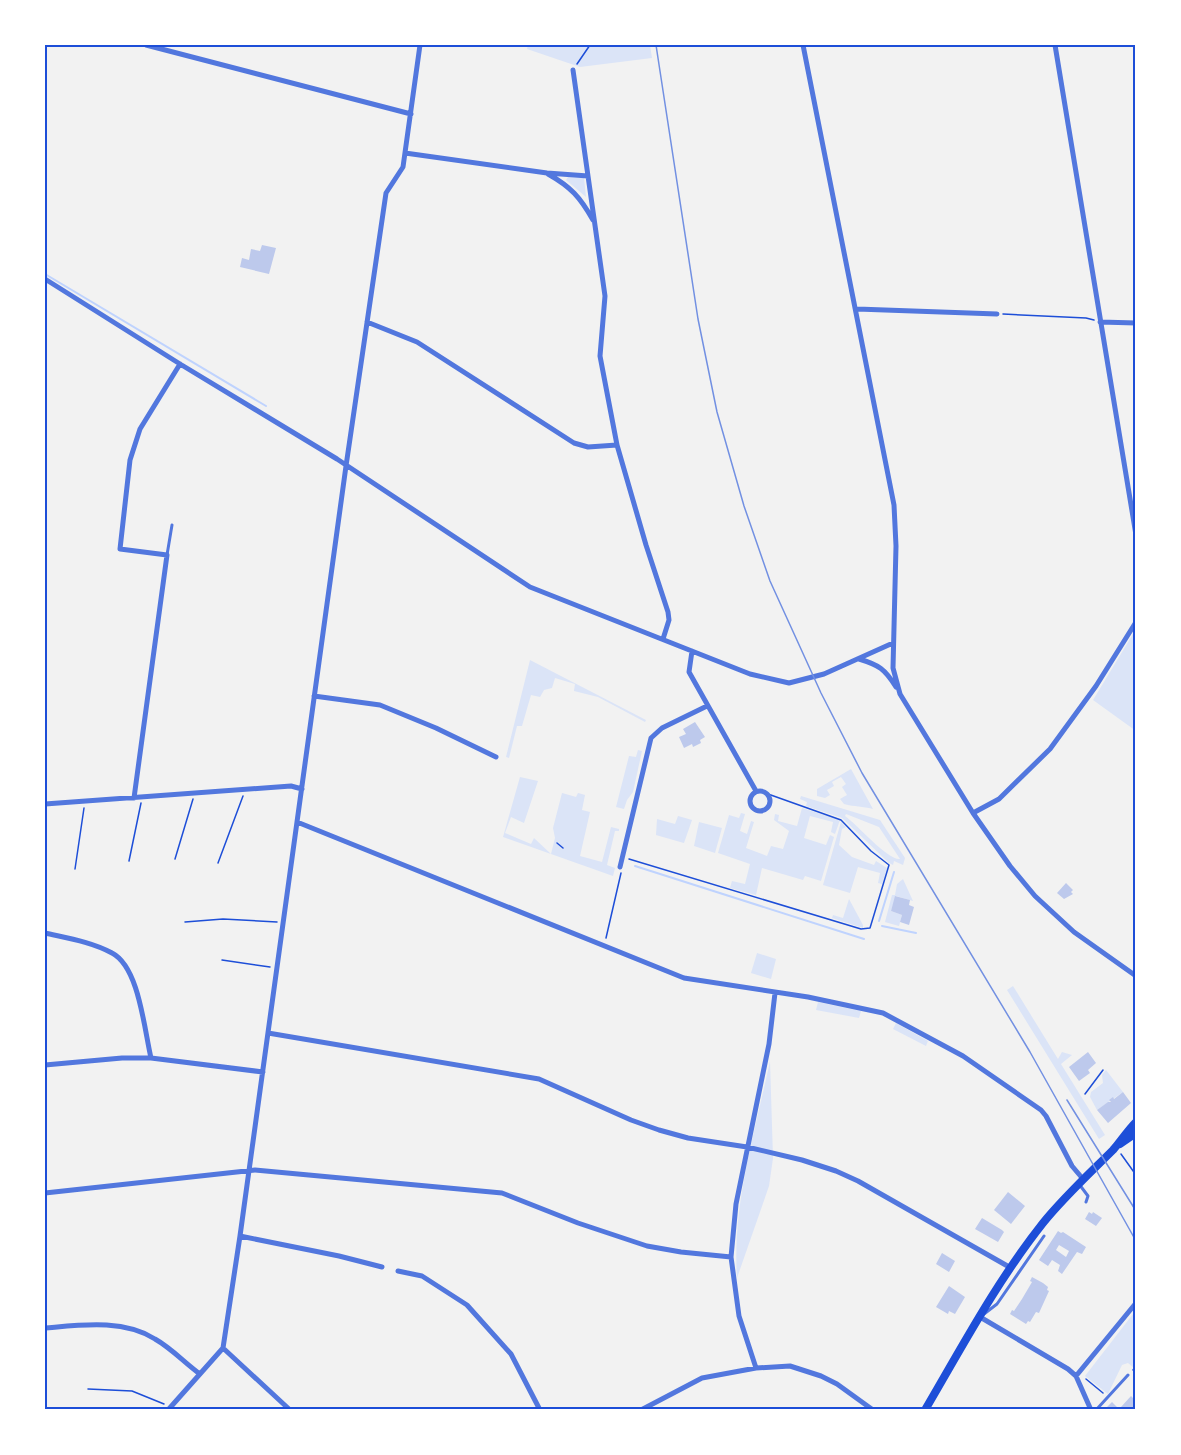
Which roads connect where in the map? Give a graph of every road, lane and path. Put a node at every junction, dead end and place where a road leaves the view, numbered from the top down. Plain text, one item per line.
1 (146, 45) edge
2 (420, 45) edge
3 (590, 45) edge
4 (803, 45) edge
5 (1055, 45) edge
6 (573, 70) joint
7 (411, 114) junction
8 (405, 153) junction
9 (547, 173) junction
10 (588, 176) junction
11 (595, 224) junction
12 (45, 279) edge
13 (857, 309) junction
14 (997, 314) joint
15 (367, 322) junction
16 (1100, 322) junction
17 (1136, 323) edge
18 (180, 364) junction
19 (617, 445) junction
20 (346, 466) junction
21 (172, 525) dead end
22 (1136, 535) edge
23 (167, 555) junction
24 (1136, 622) edge
25 (663, 639) junction
26 (892, 643) junction
27 (692, 651) junction
28 (858, 659) junction
29 (900, 694) junction
30 (314, 696) junction
31 (707, 706) junction
32 (496, 757) dead end
33 (302, 789) junction
34 (245, 790) junction
35 (756, 791) junction
36 (194, 794) junction
37 (768, 794) junction
38 (143, 797) junction
39 (134, 798) junction
40 (85, 801) junction
41 (45, 804) edge
42 (974, 813) junction
43 (297, 822) junction
44 (557, 843) dead end
45 (562, 848) dead end
46 (622, 856) junction
47 (175, 859) dead end
48 (129, 861) dead end
49 (218, 863) dead end
50 (620, 867) joint
51 (75, 869) dead end
52 (185, 922) dead end
53 (284, 922) junction
54 (45, 933) edge
55 (604, 945) junction
56 (222, 960) dead end
57 (277, 969) junction
58 (1136, 976) edge
59 (775, 993) junction
60 (268, 1033) junction
61 (151, 1058) junction
62 (45, 1065) edge
63 (1103, 1070) dead end
64 (263, 1072) junction
65 (1085, 1094) dead end
66 (1136, 1122) edge
67 (1136, 1132) edge
68 (1117, 1146) junction
69 (747, 1147) junction
70 (250, 1170) junction
71 (1136, 1175) edge
72 (1080, 1181) junction
73 (45, 1193) edge
74 (1086, 1202) dead end
75 (240, 1236) junction
76 (1044, 1236) dead end
77 (730, 1257) junction
78 (382, 1267) dead end
79 (1011, 1268) junction
80 (398, 1271) dead end
81 (1136, 1303) edge
82 (980, 1317) junction
83 (45, 1328) edge
84 (223, 1348) junction
85 (756, 1368) junction
86 (200, 1374) junction
87 (1077, 1375) junction
88 (1128, 1375) dead end
89 (88, 1389) dead end
90 (1109, 1397) junction
91 (169, 1409) edge
92 (290, 1410) edge
93 (540, 1410) edge
94 (641, 1410) edge
95 (873, 1410) edge
96 (925, 1410) edge
97 (1090, 1410) edge
98 (1095, 1410) edge

1 - 7 street
2 - 7 street
3 - 6 path
4 - 13 street
5 - 16 street
6 - 10 street
7 - 8 street
8 - 9 street
8 - 15 street
9 - 10 street
9 - 11 street
10 - 11 street
11 - 19 street
12 - 18 street
13 - 14 street
13 - 26 street
14 - 16 path
15 - 19 street
15 - 20 street
16 - 17 street
16 - 22 street
18 - 20 street
18 - 23 street
19 - 25 street
20 - 25 street
20 - 30 street
21 - 23 lane
23 - 39 street
24 - 42 street
25 - 27 street
26 - 28 street
26 - 29 street
27 - 28 street
27 - 31 street
28 - 29 street
29 - 42 street
30 - 32 street
30 - 33 street
31 - 35 street
31 - 46 street
33 - 34 street
33 - 43 street
34 - 36 street
34 - 49 path
35 - 37 street
35 - 37 street
36 - 38 street
36 - 47 path
37 - 46 path
38 - 39 street
38 - 48 path
39 - 40 street
40 - 41 street
40 - 51 path
42 - 58 street
43 - 53 street
43 - 55 street
44 - 45 path
46 - 50 street
50 - 55 path
52 - 53 path
53 - 57 street
54 - 61 street
55 - 59 street
56 - 57 path
57 - 60 street
59 - 69 street
59 - 72 street
60 - 64 street
60 - 69 street
61 - 62 street
61 - 64 street
63 - 65 path
64 - 70 street
66 - 68 main road
67 - 68 main road
68 - 71 path
68 - 72 main road
69 - 77 street
69 - 79 street
70 - 73 street
70 - 75 street
70 - 77 street
72 - 74 lane
72 - 79 main road
75 - 78 street
75 - 84 street
76 - 82 lane
77 - 85 street
79 - 82 main road
80 - 93 street
81 - 87 street
82 - 87 street
82 - 96 main road
83 - 86 street
84 - 86 street
84 - 92 street
85 - 94 street
85 - 95 street
86 - 91 street
87 - 90 path
87 - 97 street
88 - 90 lane
89 - 91 path
90 - 98 lane

